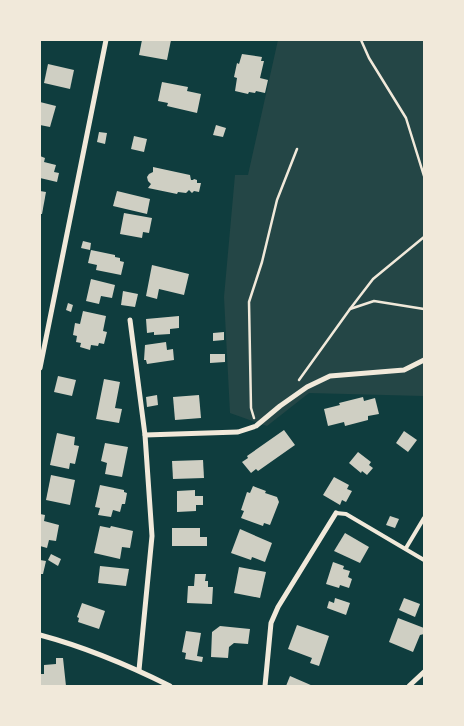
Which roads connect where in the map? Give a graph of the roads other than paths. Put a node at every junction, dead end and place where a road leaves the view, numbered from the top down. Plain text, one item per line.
1 (106, 40) edge
2 (130, 320) dead end
3 (424, 360) edge
4 (40, 368) edge
5 (145, 435) junction
6 (336, 513) joint
7 (424, 518) edge
8 (406, 548) junction
9 (424, 560) edge
10 (40, 635) edge
11 (139, 670) junction
12 (424, 672) edge
13 (170, 686) edge
14 (266, 686) edge
15 (410, 686) edge

1 - 4 street
2 - 5 street
3 - 5 street
5 - 11 street
6 - 8 lane
6 - 14 street
7 - 8 lane
8 - 9 lane
10 - 11 street
11 - 13 street
12 - 15 street

